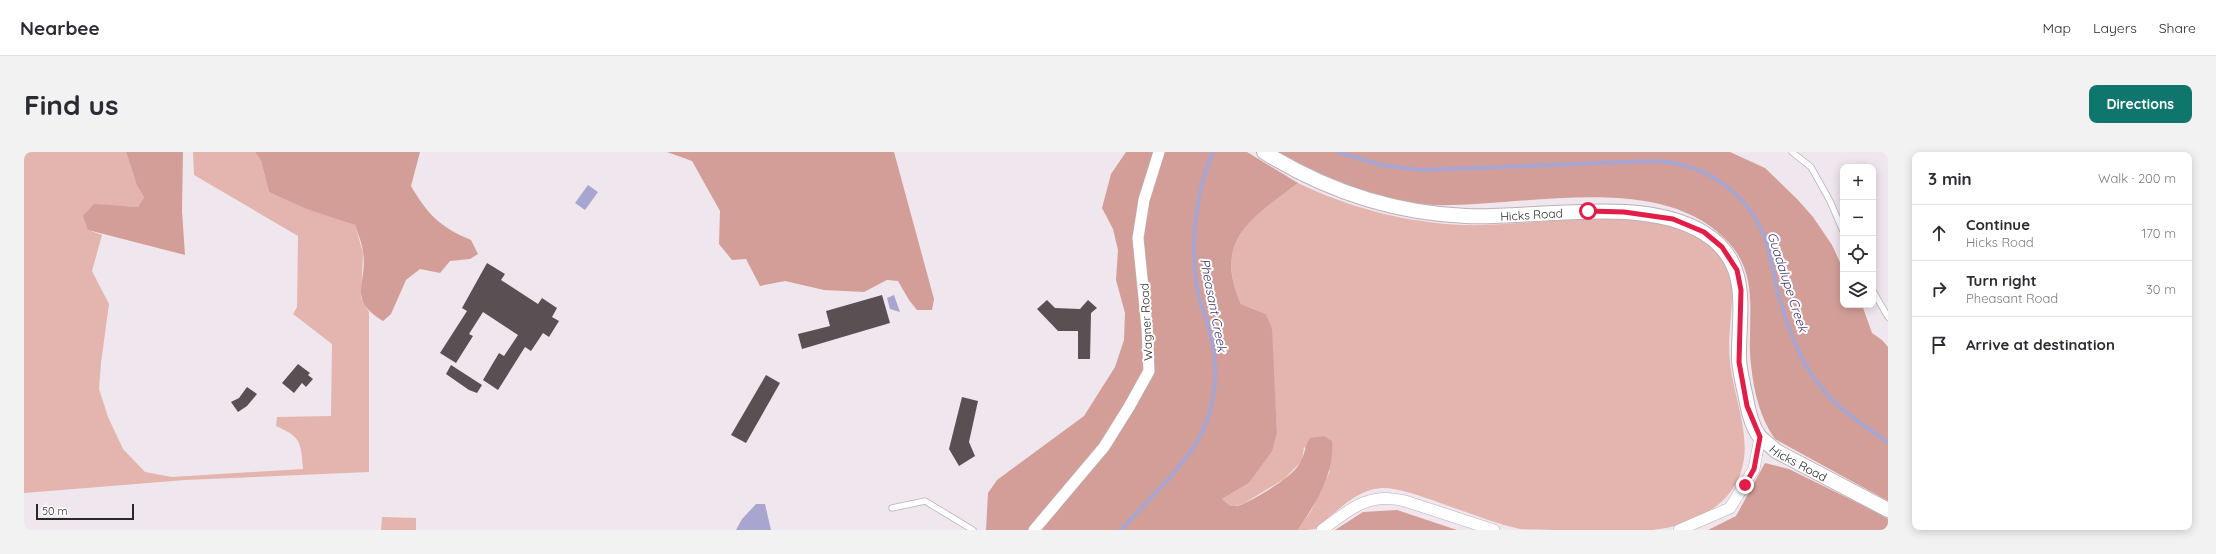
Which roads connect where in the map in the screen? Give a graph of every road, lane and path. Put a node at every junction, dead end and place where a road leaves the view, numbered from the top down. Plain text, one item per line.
1 (1159, 152) edge
2 (1264, 152) edge
3 (1792, 152) edge
4 (1840, 224) edge
5 (1876, 296) edge
6 (1888, 317) edge
7 (1760, 437) junction
8 (892, 508) dead end
9 (1888, 510) edge
10 (973, 530) edge
11 (1034, 530) edge
12 (1322, 530) edge
13 (1494, 530) edge
14 (1679, 530) edge

1 - 11 street, Wagner Road
2 - 7 street, Hicks Road
3 - 4 lane
5 - 6 lane
7 - 9 street, Hicks Road
7 - 14 street
8 - 10 lane
12 - 13 street

